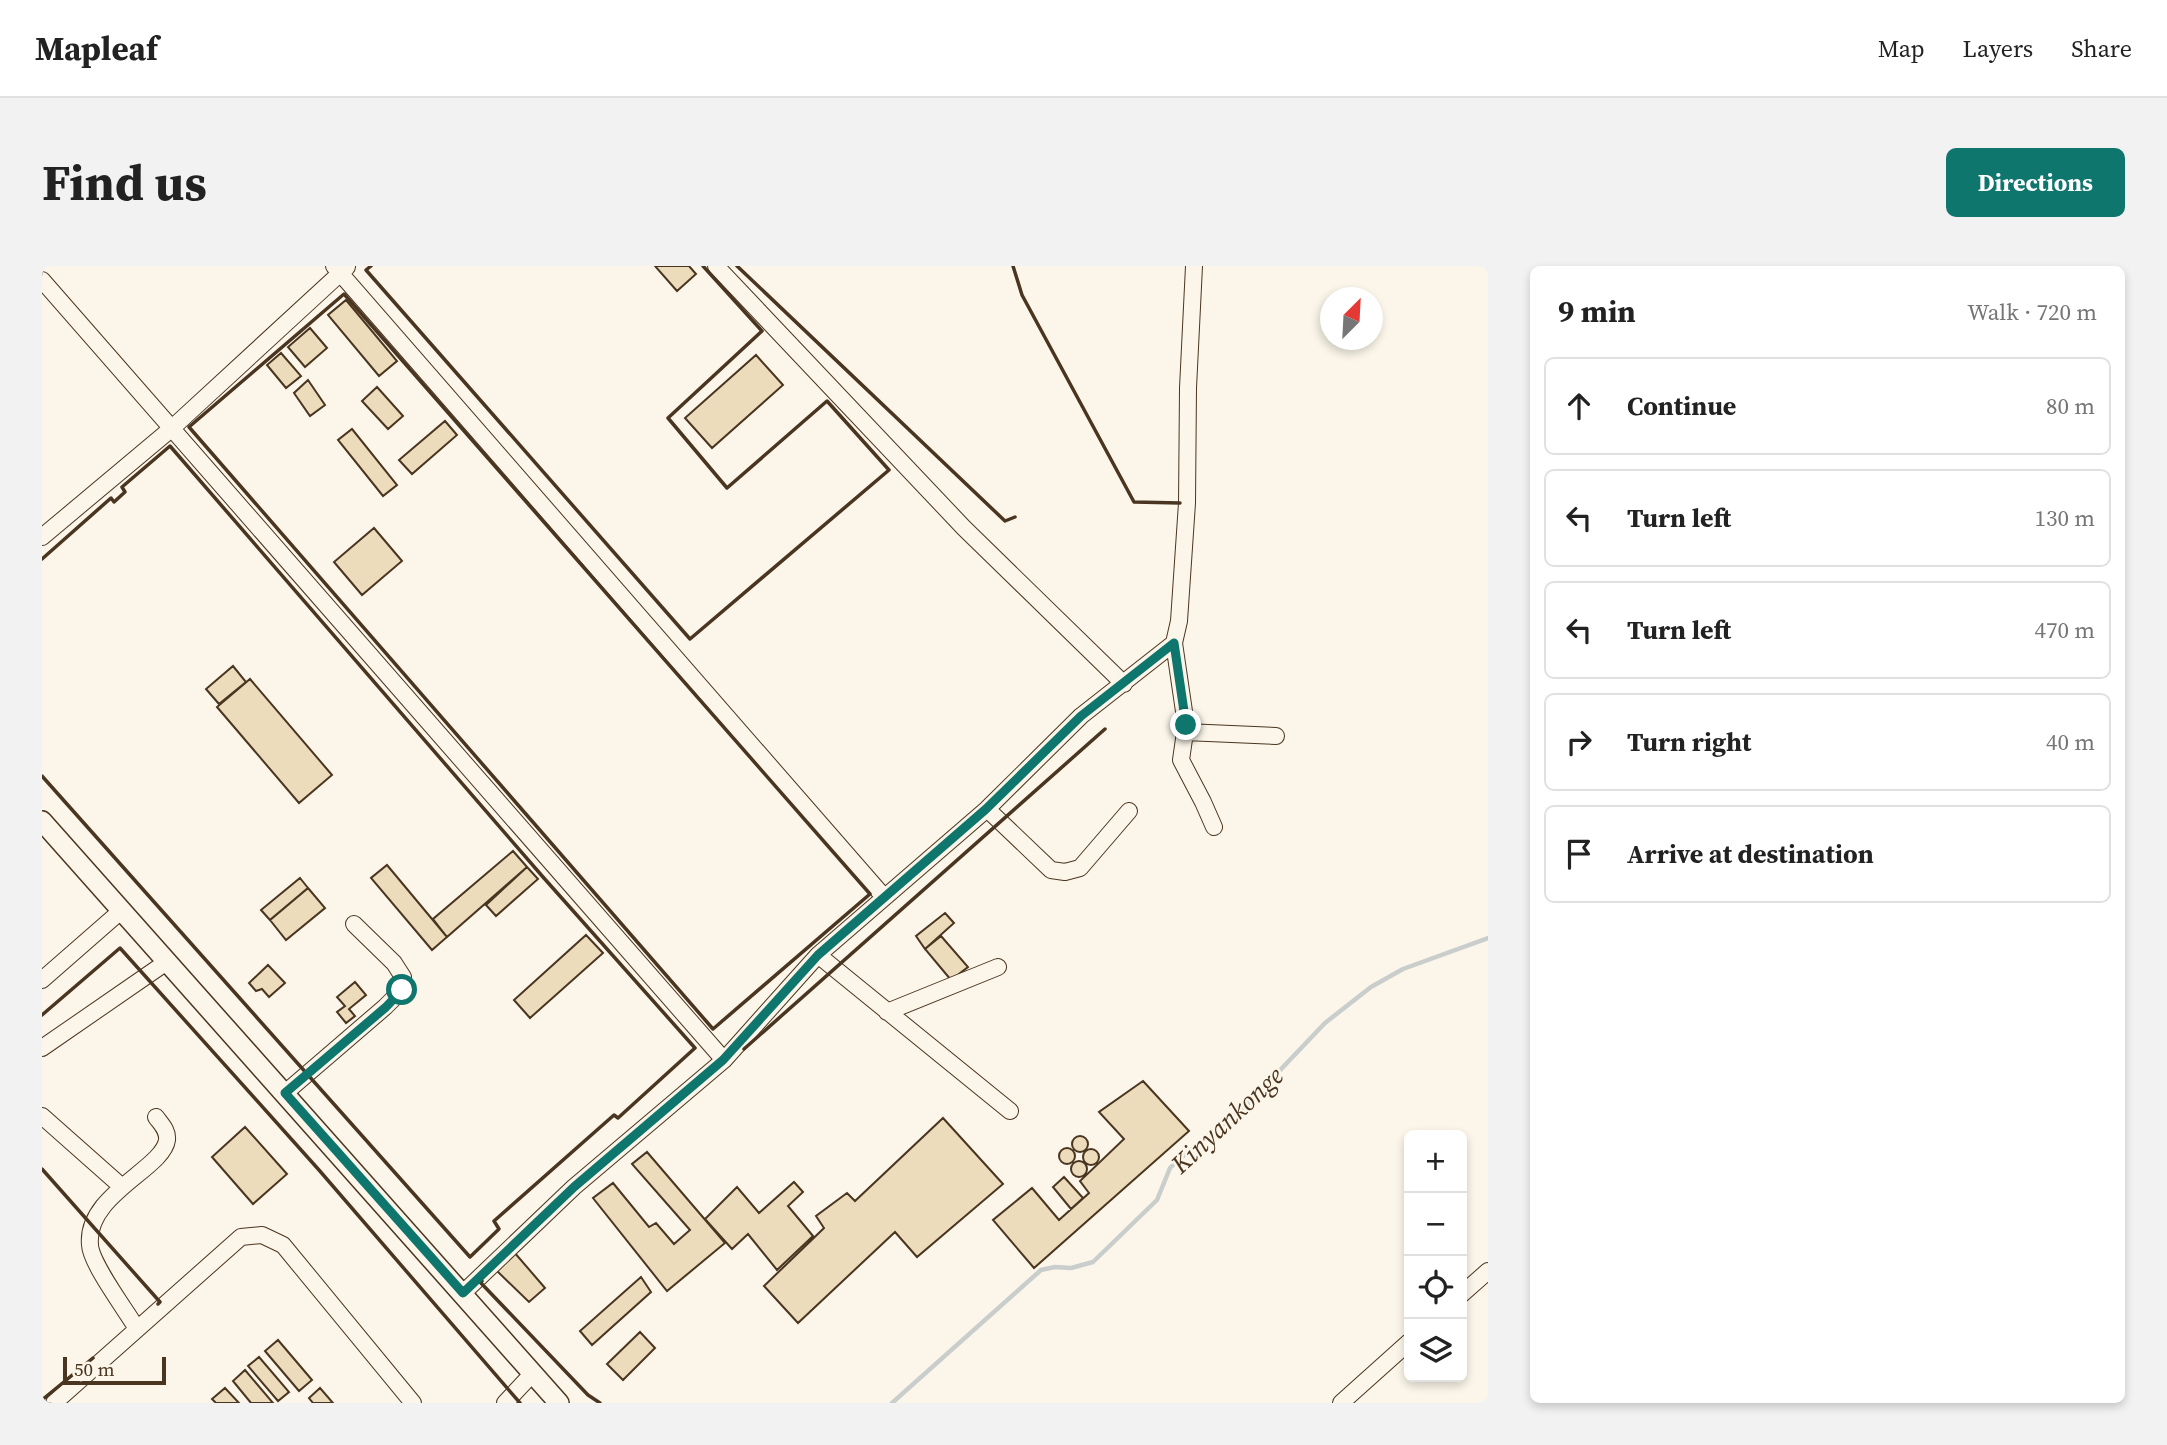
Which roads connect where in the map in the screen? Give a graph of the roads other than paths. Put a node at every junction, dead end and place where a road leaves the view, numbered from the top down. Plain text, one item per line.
1 (716, 266) edge
2 (1194, 266) edge
3 (341, 268) edge
4 (42, 281) edge
5 (171, 429) junction
6 (42, 537) edge
7 (1174, 643) junction
8 (1125, 684) junction
9 (1185, 732) junction
10 (1276, 736) dead end
11 (986, 809) junction
12 (1129, 811) dead end
13 (42, 821) edge
14 (1214, 827) dead end
15 (884, 897) junction
16 (122, 910) junction
17 (354, 924) dead end
18 (818, 955) junction
19 (168, 961) junction
20 (998, 967) dead end
21 (42, 980) edge
22 (887, 1012) junction
23 (42, 1048) edge
24 (723, 1060) junction
25 (285, 1093) junction
26 (1010, 1111) dead end
27 (42, 1116) edge
28 (156, 1117) dead end
29 (121, 1186) junction
30 (1488, 1271) edge
31 (1467, 1290) edge
32 (463, 1293) junction
33 (138, 1329) junction
34 (1404, 1346) edge
35 (533, 1373) junction
36 (54, 1403) edge
37 (413, 1403) edge
38 (505, 1403) edge
39 (559, 1403) edge
40 (1341, 1403) edge

1 - 8 street
2 - 7 street
3 - 5 street
3 - 15 street
4 - 5 street
5 - 6 street
5 - 24 street
7 - 8 street
7 - 9 street
8 - 11 street
9 - 10 street
9 - 14 street
11 - 12 street
11 - 15 street
13 - 16 main road
15 - 18 street
16 - 19 main road
16 - 21 street
17 - 25 street
18 - 22 street
18 - 24 street
19 - 23 street
19 - 25 main road
20 - 22 street
22 - 26 street
24 - 32 street
25 - 32 main road
27 - 29 street
28 - 29 street
29 - 33 street
30 - 31 street
32 - 35 main road
33 - 36 street
33 - 37 street
34 - 40 street
35 - 38 street
35 - 39 main road

